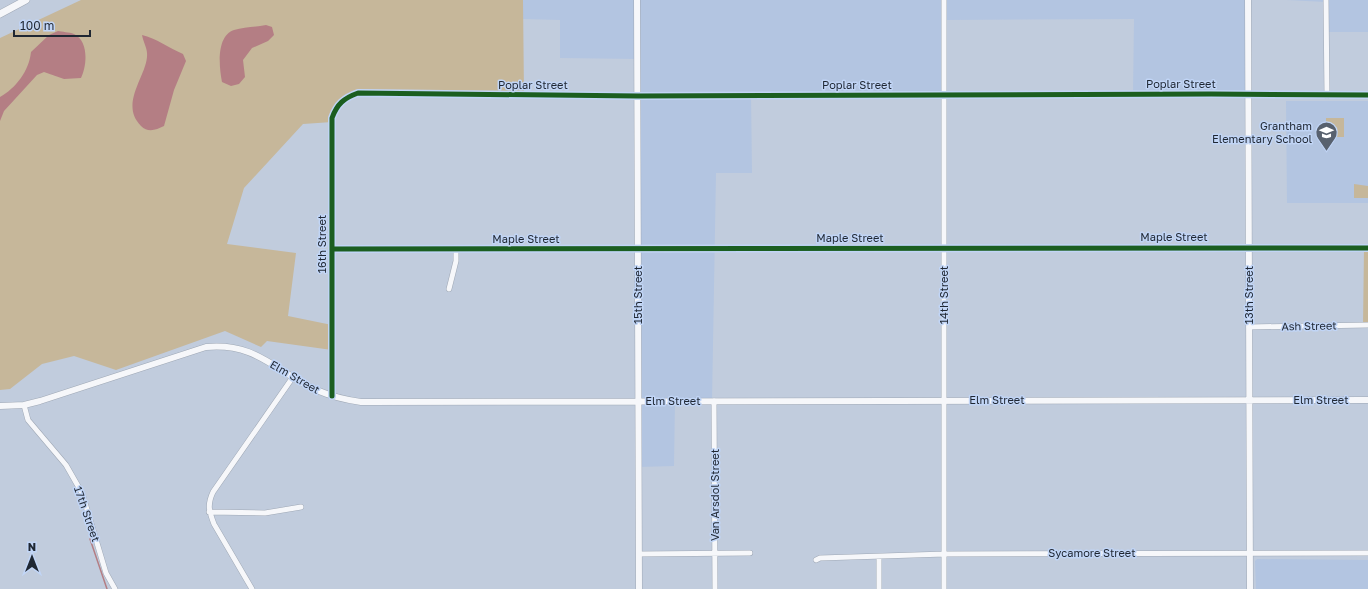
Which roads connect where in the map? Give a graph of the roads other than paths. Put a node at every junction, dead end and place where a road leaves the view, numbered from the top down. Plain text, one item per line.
1 (26, 0) edge
2 (637, 0) edge
3 (944, 0) edge
4 (1248, 0) edge
5 (1326, 0) edge
6 (0, 14) edge
7 (1248, 94) junction
8 (944, 95) junction
9 (638, 96) junction
10 (1327, 96) junction
11 (1368, 96) edge
12 (347, 97) joint
13 (1249, 247) junction
14 (944, 248) junction
15 (1368, 248) edge
16 (332, 249) junction
17 (456, 249) junction
18 (638, 249) junction
19 (449, 289) dead end
20 (1368, 325) edge
21 (1249, 327) junction
22 (293, 377) junction
23 (332, 396) junction
24 (943, 400) junction
25 (1249, 400) junction
26 (1368, 400) edge
27 (638, 401) junction
28 (714, 401) junction
29 (24, 405) junction
30 (0, 406) edge
31 (301, 507) dead end
32 (209, 512) junction
33 (1250, 552) junction
34 (1368, 552) edge
35 (715, 553) junction
36 (750, 553) dead end
37 (639, 554) junction
38 (945, 554) junction
39 (879, 557) junction
40 (816, 560) dead end
41 (115, 589) edge
42 (252, 589) edge
43 (638, 589) edge
44 (715, 589) edge
45 (879, 589) edge
46 (944, 589) edge
47 (1250, 589) edge

1 - 6 highway
2 - 9 main road, 15th Street
3 - 8 street, 14th Street
4 - 7 main road, 13th Street
5 - 10 street
7 - 8 street, Poplar Street
7 - 10 street, Poplar Street
7 - 13 main road, 13th Street
8 - 9 street, Poplar Street
8 - 14 street, 14th Street
9 - 12 street, Poplar Street
9 - 18 main road, 15th Street
10 - 11 street, Poplar Street
12 - 16 street, 16th Street
13 - 14 street, Maple Street
13 - 15 street, Maple Street
13 - 21 main road, 13th Street
14 - 18 street, Maple Street
14 - 24 street, 14th Street
16 - 17 street, Maple Street
16 - 23 street, 16th Street
17 - 18 street, Maple Street
17 - 19 street
18 - 27 main road, 15th Street
20 - 21 street, Ash Street
21 - 25 main road, 13th Street
22 - 23 main road, Elm Street
22 - 29 main road, Elm Street
22 - 32 street
23 - 27 main road, Elm Street
24 - 25 main road, Elm Street
24 - 28 main road, Elm Street
24 - 38 street, 14th Street
25 - 26 main road, Elm Street
25 - 33 main road, 13th Street
27 - 28 main road, Elm Street
27 - 37 main road, 15th Street
28 - 35 street, Van Arsdol Street
29 - 30 main road, Elm Street
29 - 41 street, 17th Street
31 - 32 street
32 - 42 street
33 - 34 street, Sycamore Street
33 - 38 street, Sycamore Street
33 - 47 main road, 13th Street
35 - 36 street
35 - 37 street
35 - 44 street, Van Arsdol Street
37 - 43 main road, 15th Street
38 - 39 street, Sycamore Street
38 - 46 street, 14th Street
39 - 40 street, Sycamore Street
39 - 45 street

